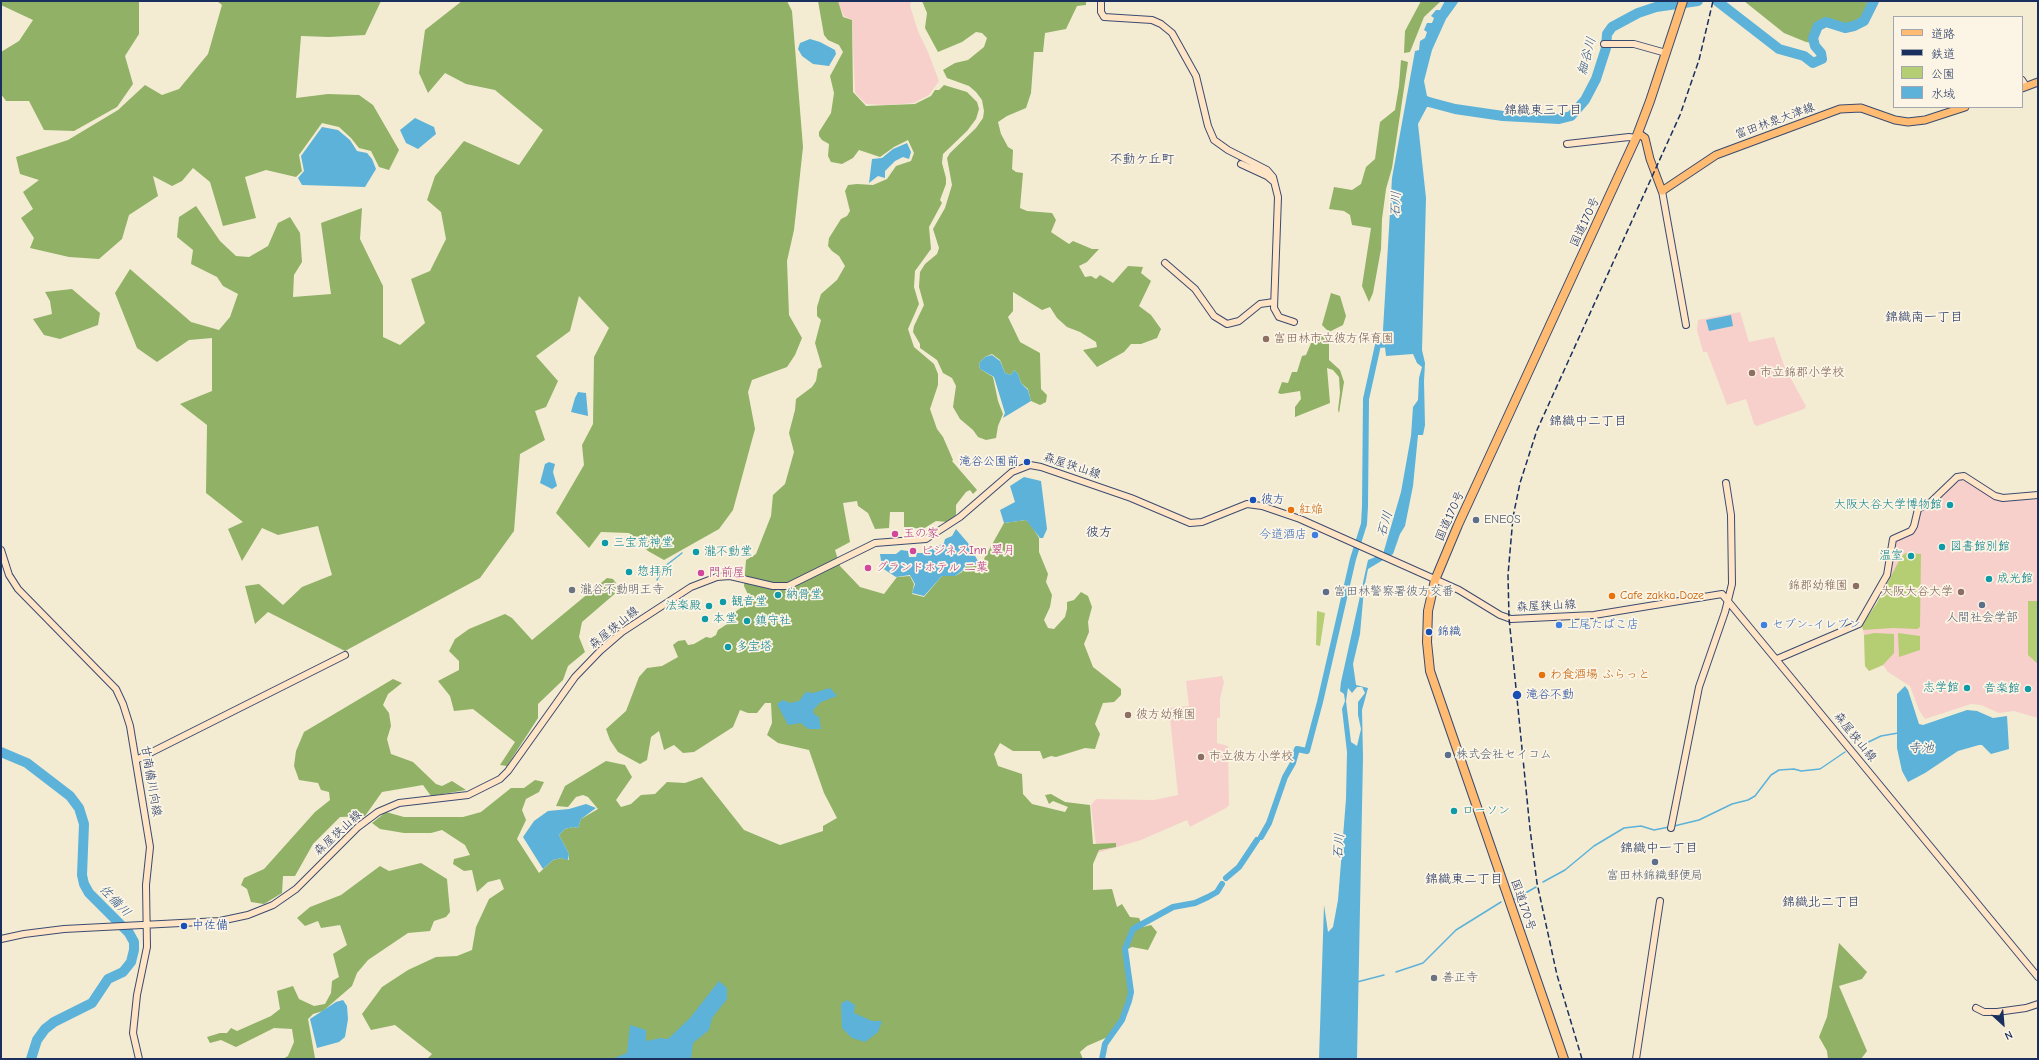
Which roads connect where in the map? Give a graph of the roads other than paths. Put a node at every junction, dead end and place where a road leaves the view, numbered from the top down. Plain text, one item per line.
1 (1101, 2) dead end
2 (1682, 4) edge
3 (1607, 44) dead end
4 (1666, 53) junction
5 (2038, 77) edge
6 (2038, 82) edge
7 (2025, 85) edge
8 (1962, 108) edge
9 (1637, 136) junction
10 (1567, 144) dead end
11 (1241, 164) dead end
12 (1276, 185) junction
13 (1662, 191) junction
14 (1165, 263) dead end
15 (1274, 302) junction
16 (1294, 322) dead end
17 (1686, 325) dead end
18 (1726, 483) dead end
19 (2038, 495) edge
20 (1, 550) edge
21 (1435, 580) junction
22 (1728, 600) junction
23 (345, 655) dead end
24 (1777, 659) junction
25 (136, 760) junction
26 (1671, 828) dead end
27 (1660, 901) dead end
28 (148, 925) junction
29 (1, 939) edge
30 (2038, 977) edge
31 (2038, 1004) edge
32 (1976, 1008) dead end
33 (139, 1059) edge
34 (1564, 1059) edge
35 (1636, 1059) edge

1 - 12 main road
2 - 4 highway, 国道170号
3 - 4 main road
4 - 9 highway, 国道170号
5 - 7 main road
6 - 7 main road
8 - 13 main road, 富田林泉大津線
9 - 10 main road
9 - 13 main road
9 - 21 highway, 国道170号
11 - 12 main road
12 - 15 main road
13 - 17 main road
14 - 15 main road
15 - 16 main road
18 - 22 main road
19 - 24 main road
20 - 25 main road, 甘南備川向線
21 - 22 main road, 森屋狭山線
21 - 28 main road, 森屋狭山線
21 - 34 highway, 国道170号
22 - 24 main road, 森屋狭山線
22 - 26 main road
23 - 25 main road
24 - 30 main road, 森屋狭山線
25 - 28 main road, 甘南備川向線
27 - 35 main road
28 - 29 main road, 森屋狭山線
28 - 33 main road, 甘南備川向線
31 - 32 main road

